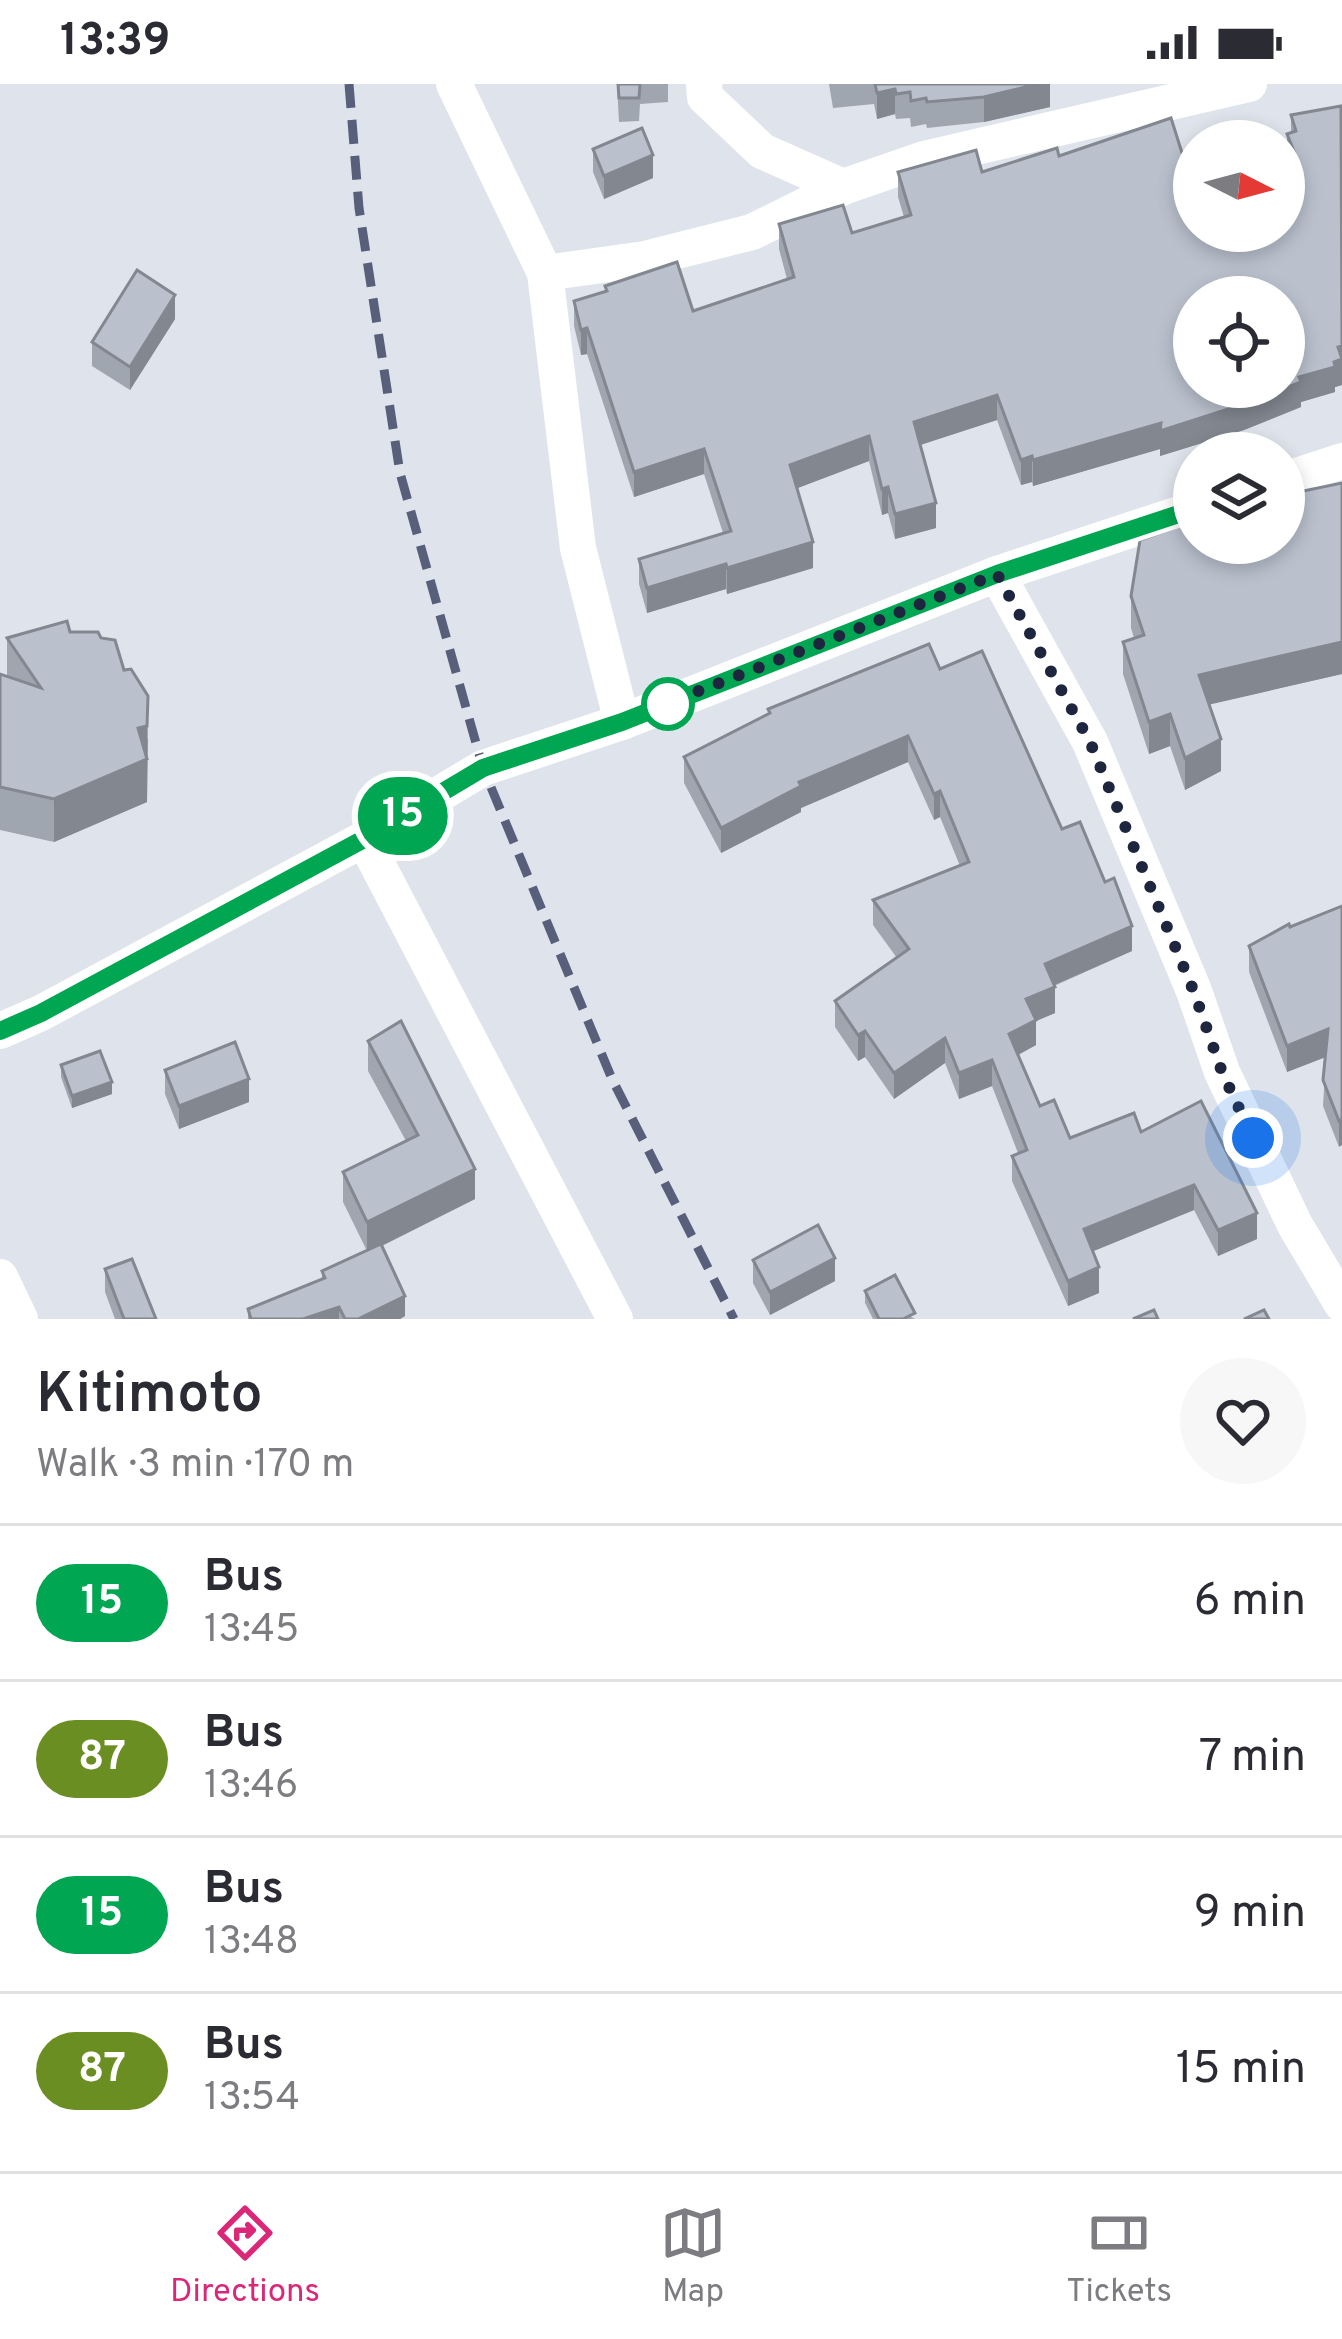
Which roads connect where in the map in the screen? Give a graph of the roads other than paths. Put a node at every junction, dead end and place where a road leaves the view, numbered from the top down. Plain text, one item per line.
1 (454, 84) edge
2 (704, 84) edge
3 (1250, 84) edge
4 (1123, 99) edge
5 (843, 188) junction
6 (545, 273) junction
7 (1342, 461) edge
8 (1305, 473) edge
9 (1173, 516) edge
10 (997, 574) junction
11 (622, 722) junction
12 (364, 839) junction
13 (0, 1031) edge
14 (1329, 1254) edge
15 (0, 1277) edge
16 (1342, 1304) edge
17 (20, 1319) edge
18 (615, 1319) edge

1 - 6 street
2 - 5 street
3 - 4 street
4 - 5 street
5 - 6 street
6 - 11 street
7 - 8 street
9 - 10 street
10 - 11 street
10 - 14 street
11 - 12 street
12 - 13 street
12 - 18 street
14 - 16 street
15 - 17 street

